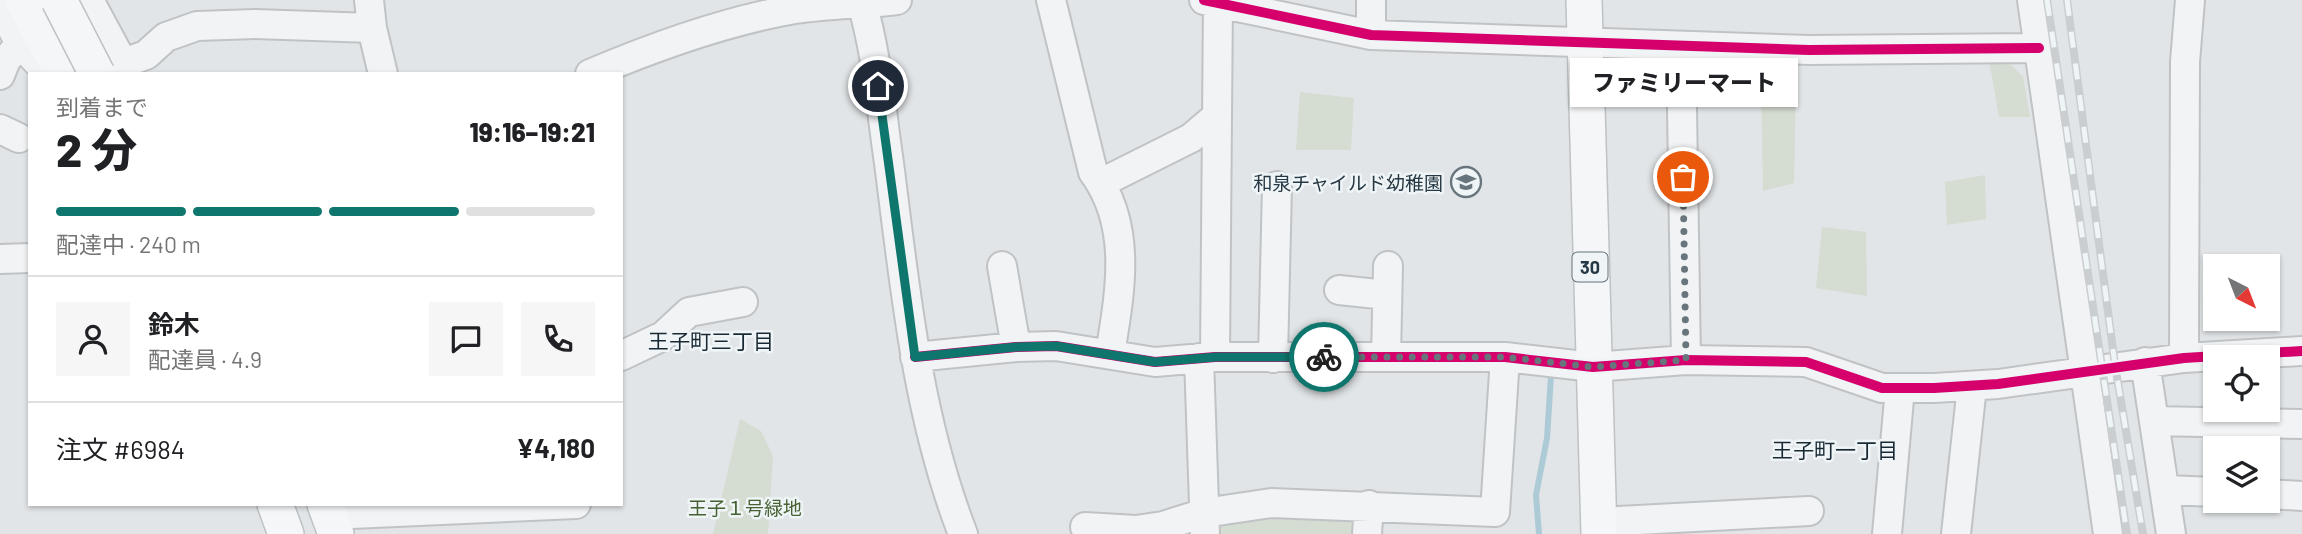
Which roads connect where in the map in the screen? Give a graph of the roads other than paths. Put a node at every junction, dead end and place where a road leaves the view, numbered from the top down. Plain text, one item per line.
1 (23, 0) edge
2 (59, 0) edge
3 (89, 0) edge
4 (369, 0) edge
5 (897, 0) edge
6 (1051, 0) edge
7 (1371, 0) edge
8 (1584, 0) edge
9 (2032, 0) edge
10 (2190, 0) edge
11 (1213, 1) edge
12 (861, 2) edge
13 (0, 5) edge
14 (198, 13) edge
15 (372, 28) junction
16 (1371, 35) junction
17 (10, 43) edge
18 (1584, 44) junction
19 (1681, 47) junction
20 (2039, 48) junction
21 (104, 70) edge
22 (46, 72) edge
23 (62, 72) edge
24 (383, 72) edge
25 (595, 72) edge
26 (0, 75) edge
27 (1217, 116) junction
28 (1101, 183) junction
29 (1277, 186) dead end
30 (28, 258) edge
31 (0, 259) edge
32 (1002, 266) dead end
33 (1388, 266) dead end
34 (1339, 290) dead end
35 (1387, 295) junction
36 (743, 302) dead end
37 (1016, 347) junction
38 (2302, 351) edge
39 (623, 355) edge
40 (1110, 355) junction
41 (1386, 356) junction
42 (915, 357) junction
43 (1505, 357) junction
44 (1207, 358) junction
45 (1273, 358) junction
46 (2184, 358) junction
47 (1686, 360) junction
48 (2145, 362) junction
49 (1593, 367) junction
50 (2086, 371) junction
51 (1972, 386) junction
52 (1900, 388) junction
53 (2154, 421) junction
54 (2302, 424) edge
55 (2165, 490) junction
56 (2203, 491) edge
57 (2280, 495) edge
58 (2302, 496) edge
59 (1369, 505) junction
60 (276, 506) edge
61 (473, 506) edge
62 (438, 507) edge
63 (1809, 511) dead end
64 (330, 518) edge
65 (1205, 524) edge
66 (1085, 527) dead end
67 (1599, 528) edge
68 (1119, 531) edge
69 (286, 534) edge
70 (963, 534) edge
71 (1367, 534) edge
72 (1887, 534) edge
73 (1956, 534) edge
74 (2108, 534) edge
75 (2171, 534) edge

1 - 23 main road
2 - 21 main road, bridge
3 - 21 street
4 - 15 street
5 - 12 street
6 - 28 street
7 - 16 street
8 - 18 main road, 30
9 - 20 street
10 - 46 street
11 - 16 street
11 - 27 street
12 - 25 street
12 - 42 street
13 - 17 street
14 - 15 street
14 - 21 street
15 - 24 street
16 - 18 street
17 - 22 street
17 - 26 street
18 - 19 street
18 - 49 main road, 30
19 - 20 street
19 - 47 street
20 - 50 street
27 - 28 street
27 - 44 street
28 - 40 street
29 - 45 street
30 - 31 street
32 - 37 street
33 - 35 street
34 - 35 street
35 - 41 street
36 - 39 street
37 - 40 street
37 - 42 street
38 - 46 street
40 - 44 street
41 - 43 street
41 - 45 street
42 - 70 street
43 - 49 street
43 - 59 street
44 - 45 street
44 - 65 street
46 - 48 street
47 - 49 street
47 - 52 street
48 - 50 street
48 - 53 street
49 - 67 main road, 30
50 - 51 street
50 - 74 street
51 - 52 street
51 - 73 street
52 - 72 street
53 - 54 street
53 - 55 street
55 - 56 street
55 - 75 street
57 - 58 street
59 - 65 street
59 - 71 street
60 - 69 main road
61 - 62 street
62 - 64 street
63 - 67 street
65 - 68 street
66 - 68 street

